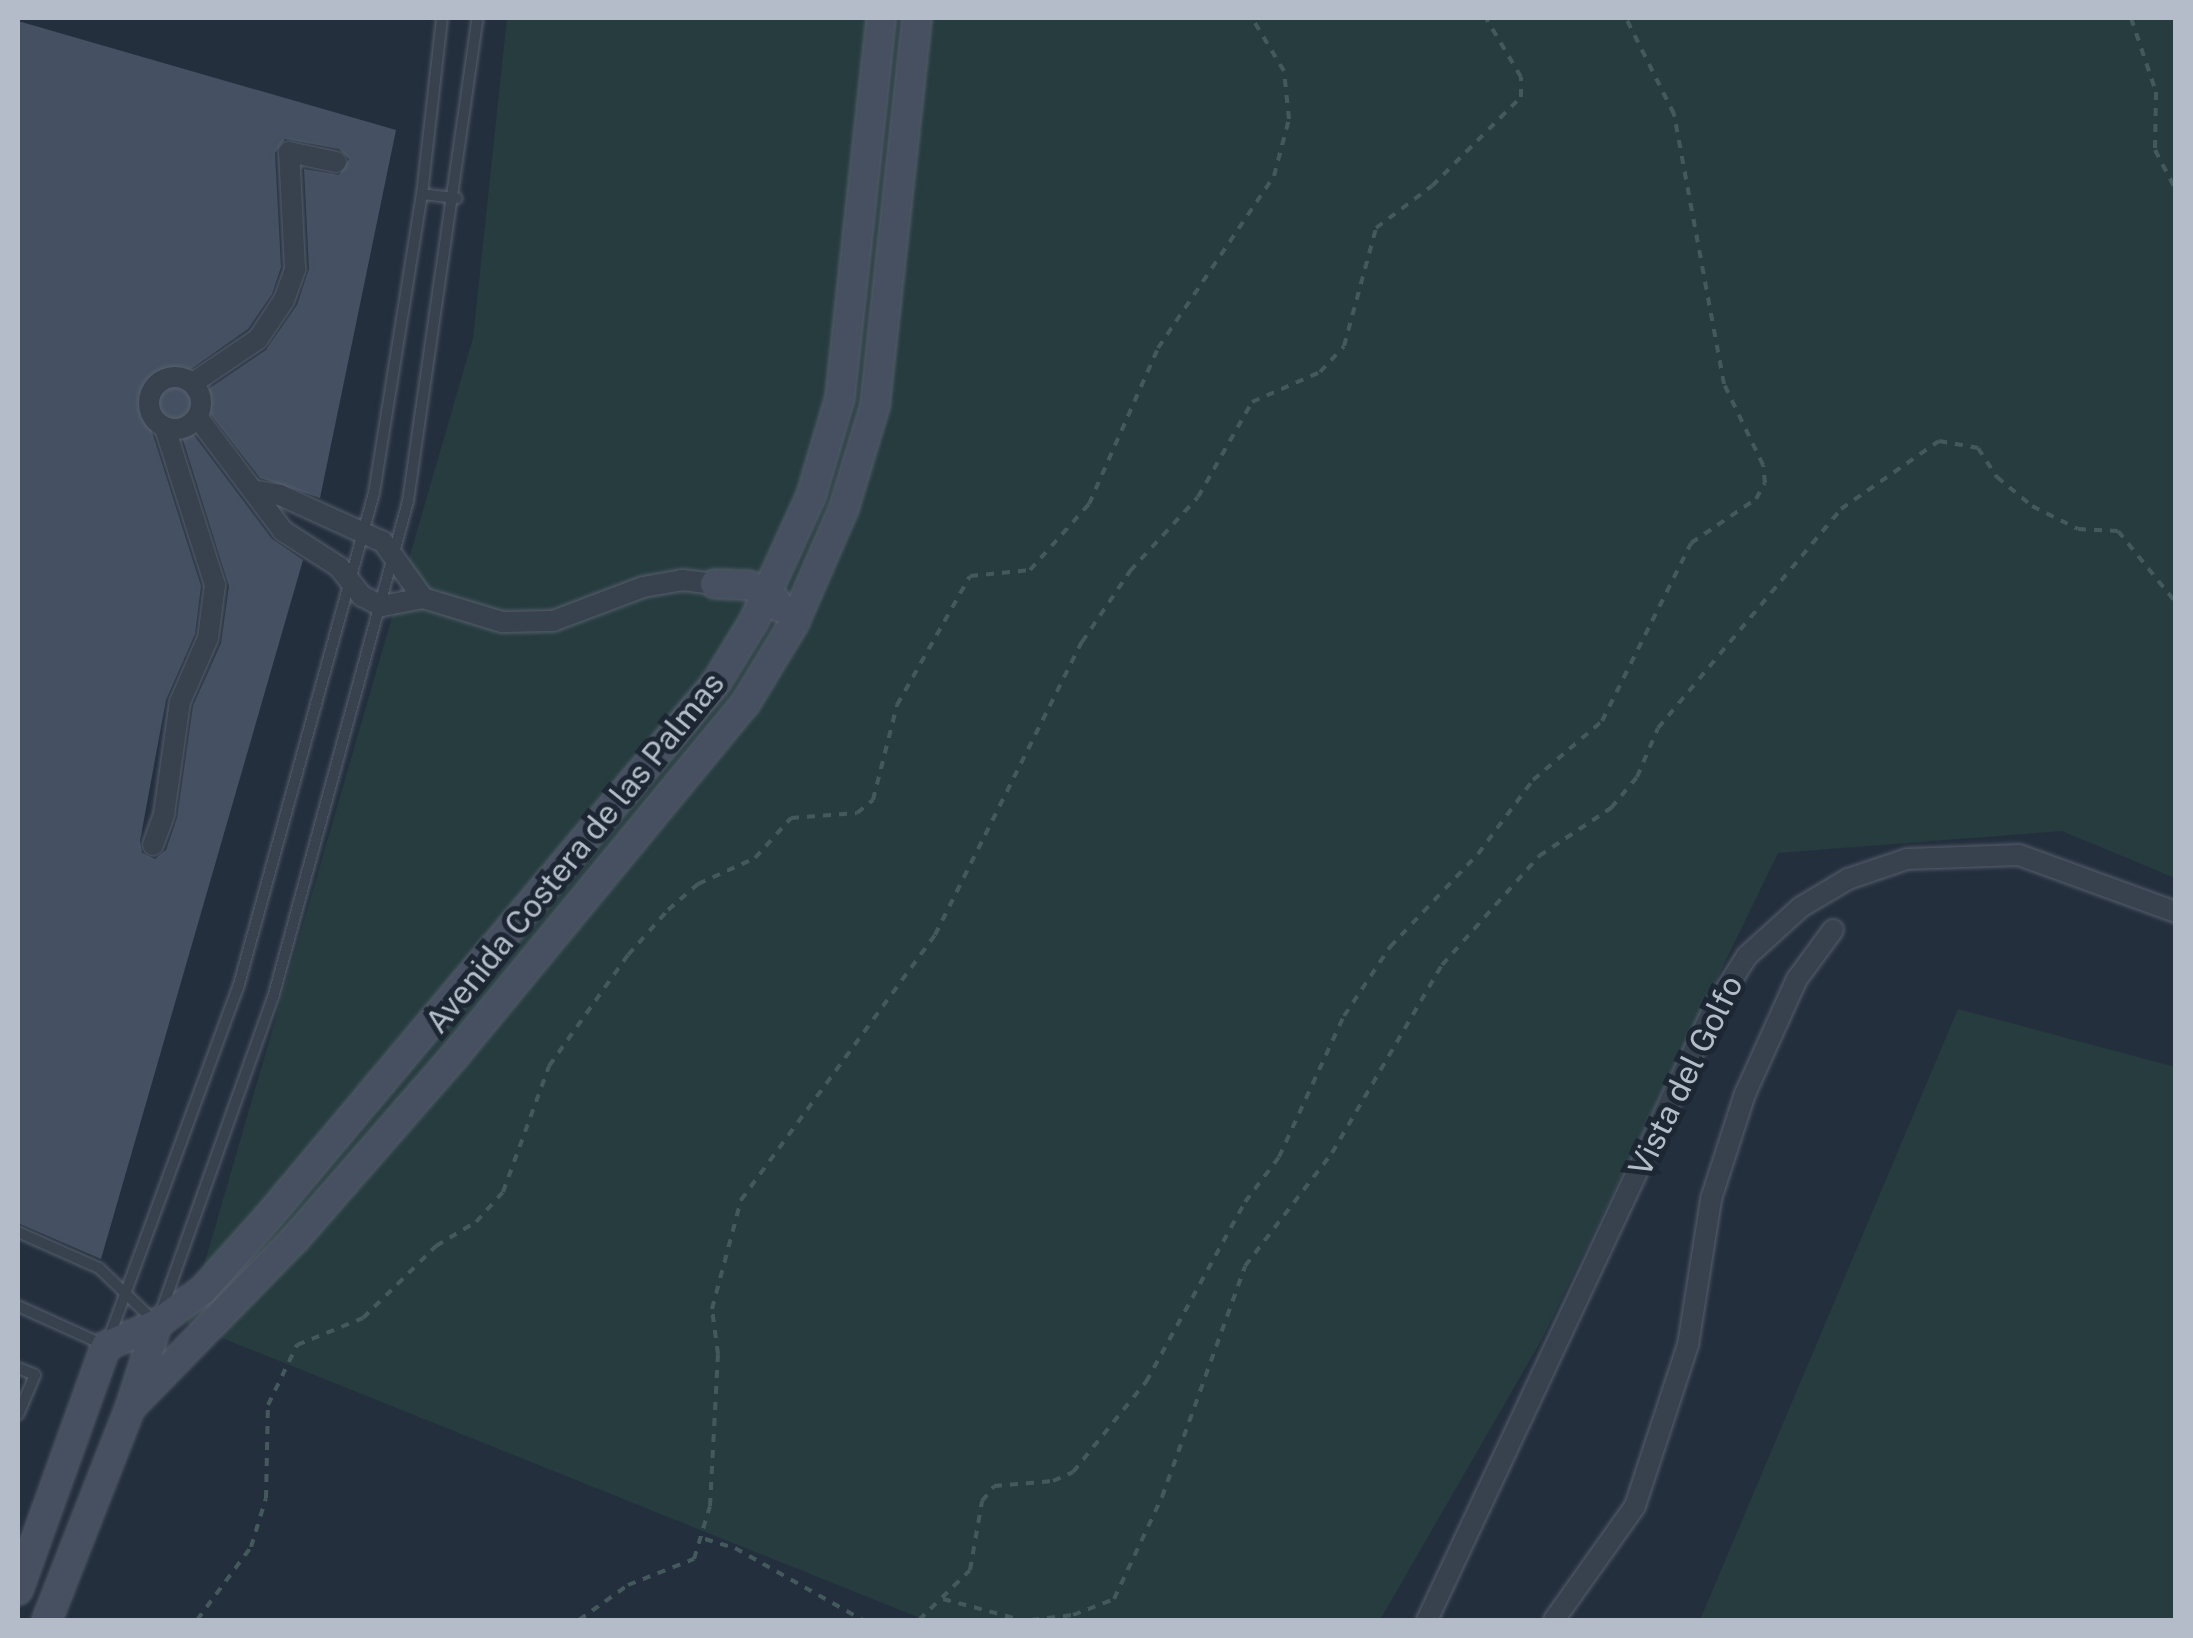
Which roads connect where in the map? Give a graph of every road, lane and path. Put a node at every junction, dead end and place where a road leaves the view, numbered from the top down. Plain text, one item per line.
1 (442, 18) edge
2 (478, 18) edge
3 (881, 18) edge
4 (917, 18) edge
5 (1252, 18) edge
6 (1486, 18) edge
7 (1626, 18) edge
8 (2132, 18) edge
9 (336, 162) dead end
10 (2176, 190) edge
11 (422, 194) junction
12 (457, 198) junction
13 (192, 383) junction
14 (198, 418) junction
15 (165, 428) junction
16 (256, 491) junction
17 (317, 511) junction
18 (362, 530) junction
19 (306, 544) junction
20 (395, 554) junction
21 (349, 580) junction
22 (715, 584) junction
23 (768, 592) junction
24 (423, 598) junction
25 (2176, 602) edge
26 (382, 606) junction
27 (754, 621) junction
28 (794, 623) junction
29 (152, 845) dead end
30 (2176, 912) edge
31 (1833, 930) dead end
32 (18, 1232) edge
33 (124, 1295) junction
34 (18, 1306) edge
35 (157, 1324) junction
36 (106, 1346) junction
37 (18, 1368) edge
38 (130, 1408) junction
39 (18, 1415) edge
40 (705, 1539) junction
41 (18, 1591) edge
42 (943, 1599) junction
43 (50, 1613) edge
44 (196, 1620) edge
45 (579, 1620) edge
46 (863, 1620) edge
47 (919, 1620) edge
48 (1022, 1620) edge
49 (1031, 1620) edge
50 (1427, 1620) edge
51 (1554, 1620) edge

1 - 11 lane
2 - 12 lane
3 - 23 main road, Avenida Costera de las Palmas
4 - 28 main road, Avenida Costera de las Palmas
5 - 44 path
6 - 40 path
7 - 42 path
8 - 10 path
9 - 13 street
11 - 12 lane
11 - 18 lane
12 - 20 lane
13 - 14 street
13 - 15 street
14 - 15 street
14 - 16 street
15 - 29 street
16 - 17 street
16 - 19 street
17 - 18 street
17 - 19 street
18 - 20 street
18 - 21 lane
19 - 21 street
20 - 24 street
20 - 26 lane
21 - 26 street
21 - 33 lane
22 - 23 main road
22 - 24 street
22 - 27 main road
23 - 27 main road, Avenida Costera de las Palmas
23 - 28 main road
24 - 26 street
25 - 49 path
26 - 35 lane
27 - 28 main road
27 - 35 main road, Avenida Costera de las Palmas
28 - 38 main road, Avenida Costera de las Palmas
30 - 50 street, Vista del Golfo
31 - 51 street
32 - 33 lane
33 - 35 lane
33 - 36 lane
34 - 36 lane
35 - 36 main road, Avenida Costera de las Palmas
35 - 38 main road
36 - 41 main road
37 - 39 lane
38 - 43 main road, Avenida Costera de las Palmas
40 - 45 path
40 - 46 path
41 - 43 main road
42 - 47 path
42 - 48 path

